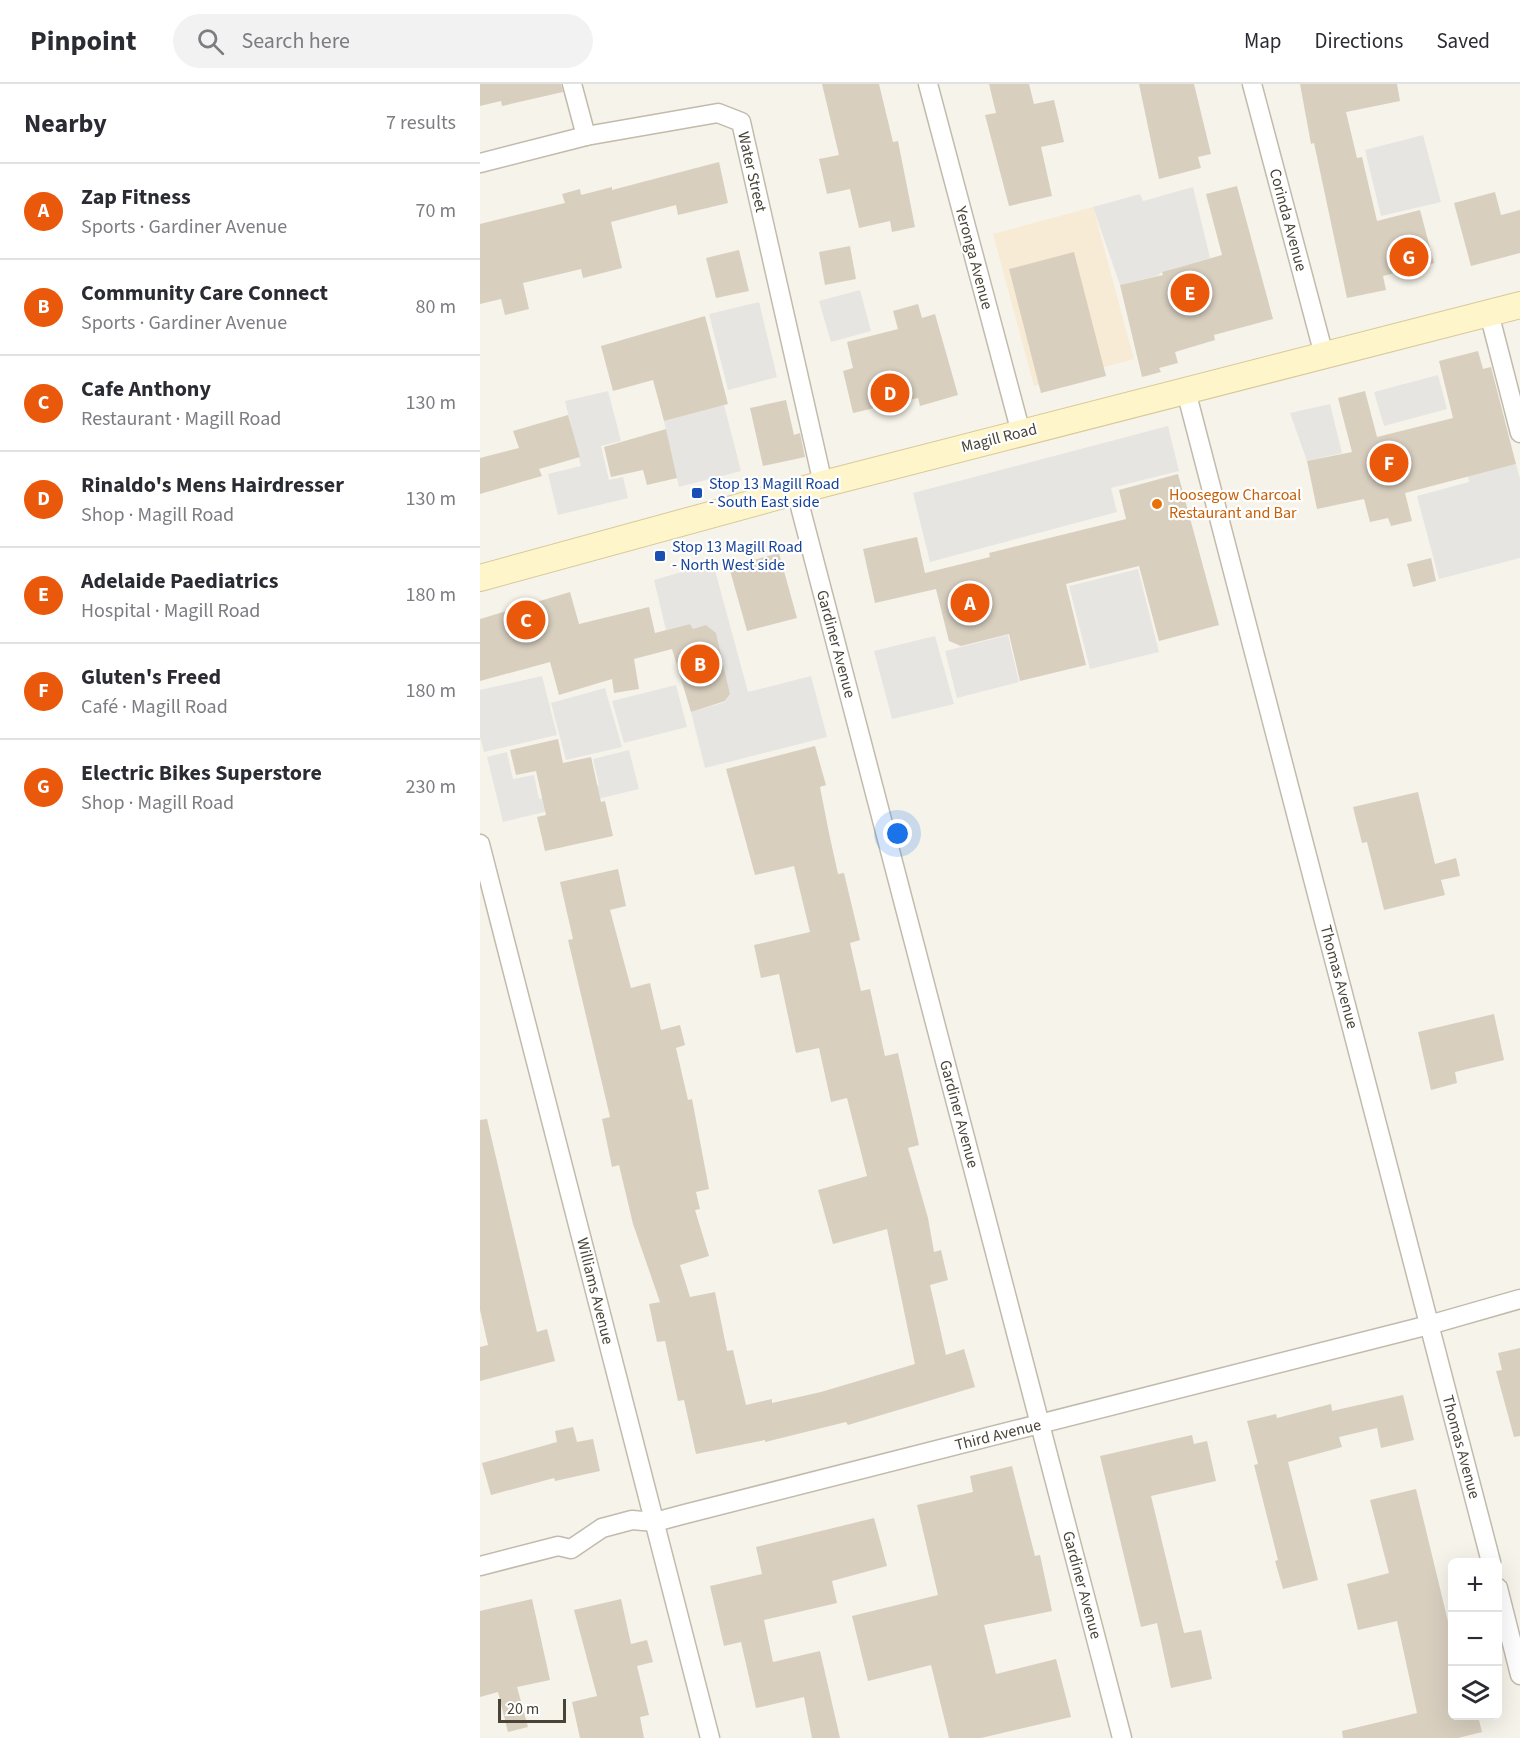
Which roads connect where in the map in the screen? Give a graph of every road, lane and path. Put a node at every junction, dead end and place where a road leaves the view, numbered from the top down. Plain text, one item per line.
1 (572, 84) edge
2 (928, 84) edge
3 (1252, 84) edge
4 (586, 136) junction
5 (480, 163) edge
6 (1520, 305) edge
7 (1489, 313) junction
8 (1324, 355) junction
9 (1186, 391) junction
10 (1021, 433) junction
11 (1520, 433) edge
12 (823, 484) junction
13 (796, 491) junction
14 (480, 578) edge
15 (480, 844) edge
16 (1520, 1299) edge
17 (1429, 1325) junction
18 (1040, 1424) junction
19 (655, 1521) junction
20 (1490, 1558) edge
21 (480, 1566) edge
22 (1502, 1607) edge
23 (1520, 1675) edge
24 (710, 1738) edge
25 (1122, 1738) edge

1 - 4 street
2 - 10 street, Yeronga Avenue
3 - 8 street, Corinda Avenue
4 - 5 street, Water Street
4 - 12 street, Water Street
6 - 7 main road, Magill Road
7 - 8 main road, Magill Road
7 - 11 street
8 - 9 main road, Magill Road
9 - 10 main road, Magill Road
9 - 17 street, Thomas Avenue
10 - 12 main road, Magill Road
12 - 13 main road, Magill Road
13 - 14 main road, Magill Road
13 - 18 street, Gardiner Avenue
15 - 19 street, Williams Avenue
16 - 17 street, Third Avenue
17 - 18 street, Third Avenue
17 - 20 street, Thomas Avenue
18 - 19 street, Third Avenue
18 - 25 street, Gardiner Avenue
19 - 21 street, Third Avenue
19 - 24 street, Williams Avenue
22 - 23 street

